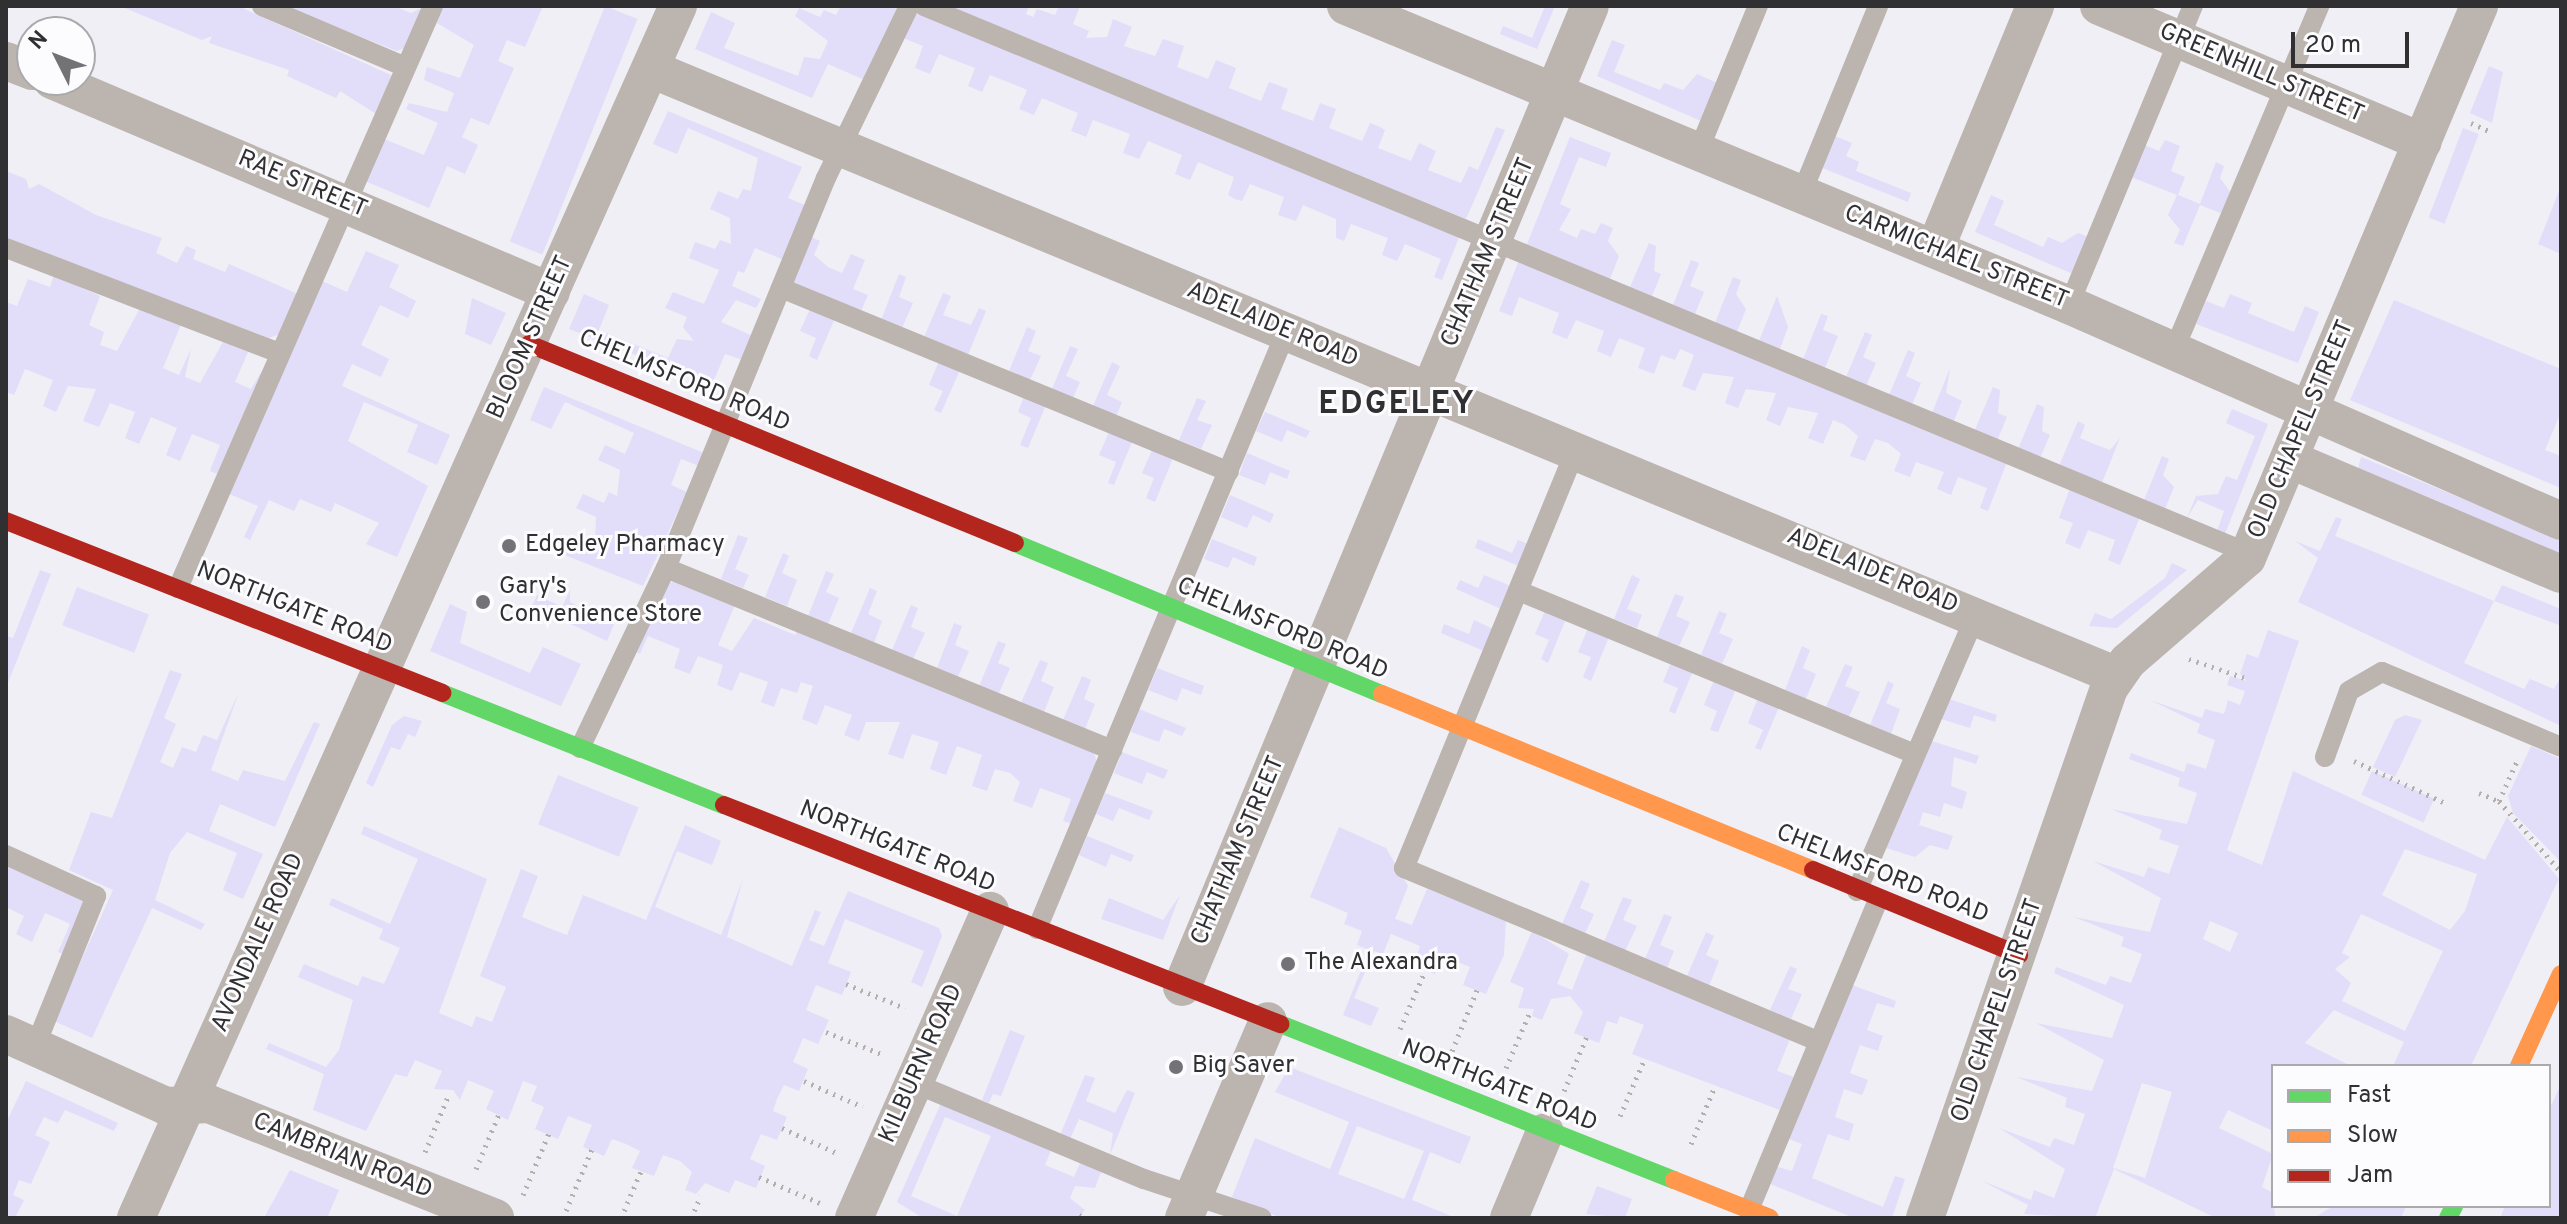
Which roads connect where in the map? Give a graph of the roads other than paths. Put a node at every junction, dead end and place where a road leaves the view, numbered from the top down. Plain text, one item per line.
1 (262, 6) edge
2 (433, 6) edge
3 (678, 6) edge
4 (909, 6) edge
5 (924, 6) edge
6 (1346, 6) edge
7 (1590, 6) edge
8 (1758, 6) edge
9 (1878, 6) edge
10 (2035, 6) edge
11 (2099, 6) edge
12 (2319, 6) edge
13 (2479, 6) edge
14 (2186, 22) edge
15 (406, 67) junction
16 (651, 69) junction
17 (2287, 84) junction
18 (1555, 94) junction
19 (90, 96) edge
20 (2423, 142) junction
21 (842, 148) junction
22 (1698, 152) junction
23 (1801, 195) junction
24 (347, 204) junction
25 (1495, 241) junction
26 (6, 248) edge
27 (1935, 249) junction
28 (781, 288) junction
29 (551, 292) junction
30 (2069, 305) junction
31 (1286, 332) junction
32 (529, 344) junction
33 (2174, 350) junction
34 (279, 353) junction
35 (1431, 391) junction
36 (2311, 411) junction
37 (725, 425) junction
38 (1576, 449) junction
39 (2291, 460) junction
40 (1229, 472) junction
41 (6, 521) edge
42 (2561, 521) edge
43 (2250, 554) junction
44 (666, 568) junction
45 (2561, 574) edge
46 (178, 588) junction
47 (1519, 591) junction
48 (1171, 609) junction
49 (1976, 615) junction
50 (382, 669) junction
51 (1314, 671) junction
52 (2115, 675) junction
53 (1459, 730) junction
54 (2561, 747) edge
55 (580, 748) junction
56 (1112, 750) junction
57 (2326, 753) road end
58 (1915, 754) junction
59 (6, 855) edge
60 (1857, 891) junction
61 (1878, 900) junction
62 (990, 911) junction
63 (1037, 929) junction
64 (2019, 955) junction
65 (2561, 974) edge
66 (1182, 987) junction
67 (1268, 1021) junction
68 (1818, 1041) junction
69 (15, 1042) edge
70 (2520, 1064) edge
71 (918, 1076) junction
72 (187, 1104) junction
73 (1545, 1132) junction
74 (1189, 1206) edge
75 (492, 1209) edge
76 (1749, 1210) junction
77 (136, 1218) edge
78 (854, 1218) edge
79 (1262, 1218) edge
80 (1509, 1218) edge
81 (1770, 1218) edge
82 (1925, 1218) edge

1 - 15 lane
2 - 15 lane
3 - 16 street, BLOOM STREET
4 - 21 lane
5 - 25 lane
6 - 18 street, CARMICHAEL STREET
7 - 18 street, CHATHAM STREET
8 - 22 lane
9 - 23 lane
10 - 27 street
11 - 14 street, GREENHILL STREET
12 - 17 lane
13 - 20 street, OLD CHAPEL STREET
14 - 17 street, GREENHILL STREET
14 - 30 lane
15 - 24 lane
16 - 21 street, ADELAIDE ROAD
16 - 29 street, BLOOM STREET
17 - 20 street, GREENHILL STREET
17 - 33 lane
18 - 22 street, CARMICHAEL STREET
18 - 25 street, CHATHAM STREET
19 - 24 street, RAE STREET
20 - 36 street, OLD CHAPEL STREET
21 - 28 lane
21 - 31 street, ADELAIDE ROAD
22 - 23 street, CARMICHAEL STREET
23 - 27 street, CARMICHAEL STREET
24 - 29 street, RAE STREET
24 - 34 lane
25 - 35 street, CHATHAM STREET
25 - 43 lane
26 - 34 lane
27 - 30 street, CARMICHAEL STREET
28 - 37 lane
28 - 40 lane
29 - 32 street, BLOOM STREET
30 - 33 street, CARMICHAEL STREET
31 - 35 street, ADELAIDE ROAD
31 - 40 lane
32 - 37 street, CHELMSFORD ROAD
32 - 50 street, BLOOM STREET
33 - 36 street, CARMICHAEL STREET
34 - 46 lane
35 - 38 street, ADELAIDE ROAD
35 - 51 street, CHATHAM STREET
36 - 39 street, OLD CHAPEL STREET
36 - 42 street, CARMICHAEL STREET
37 - 44 lane
37 - 48 street, CHELMSFORD ROAD
38 - 47 lane
38 - 49 street, ADELAIDE ROAD
39 - 43 street, OLD CHAPEL STREET
39 - 45 street
40 - 48 lane
41 - 46 street, NORTHGATE ROAD
43 - 52 street, OLD CHAPEL STREET
44 - 55 lane
44 - 56 lane
46 - 50 street, NORTHGATE ROAD
47 - 53 lane
47 - 58 lane
48 - 51 street, CHELMSFORD ROAD
48 - 56 lane
49 - 52 street, ADELAIDE ROAD
49 - 58 lane
50 - 55 street, NORTHGATE ROAD
50 - 72 street, AVONDALE ROAD
51 - 53 street, CHELMSFORD ROAD
51 - 66 street, CHATHAM STREET
52 - 64 street, OLD CHAPEL STREET
53 - 60 street, CHELMSFORD ROAD
53 - 68 lane
54 - 57 lane
55 - 62 street, NORTHGATE ROAD
56 - 63 lane
58 - 60 lane
59 - 69 lane
60 - 61 street, CHELMSFORD ROAD
61 - 64 street, CHELMSFORD ROAD
61 - 68 lane
62 - 63 street, NORTHGATE ROAD
62 - 71 street, KILBURN ROAD
63 - 66 street, NORTHGATE ROAD
64 - 82 street, OLD CHAPEL STREET
65 - 70 street
66 - 67 street, NORTHGATE ROAD
67 - 73 street, NORTHGATE ROAD
67 - 74 street
68 - 76 lane
69 - 72 street, CAMBRIAN ROAD
71 - 74 lane
71 - 78 street, KILBURN ROAD
72 - 75 street, CAMBRIAN ROAD
72 - 77 street, AVONDALE ROAD
73 - 76 street, NORTHGATE ROAD
73 - 80 street
74 - 79 lane
76 - 81 street, NORTHGATE ROAD

